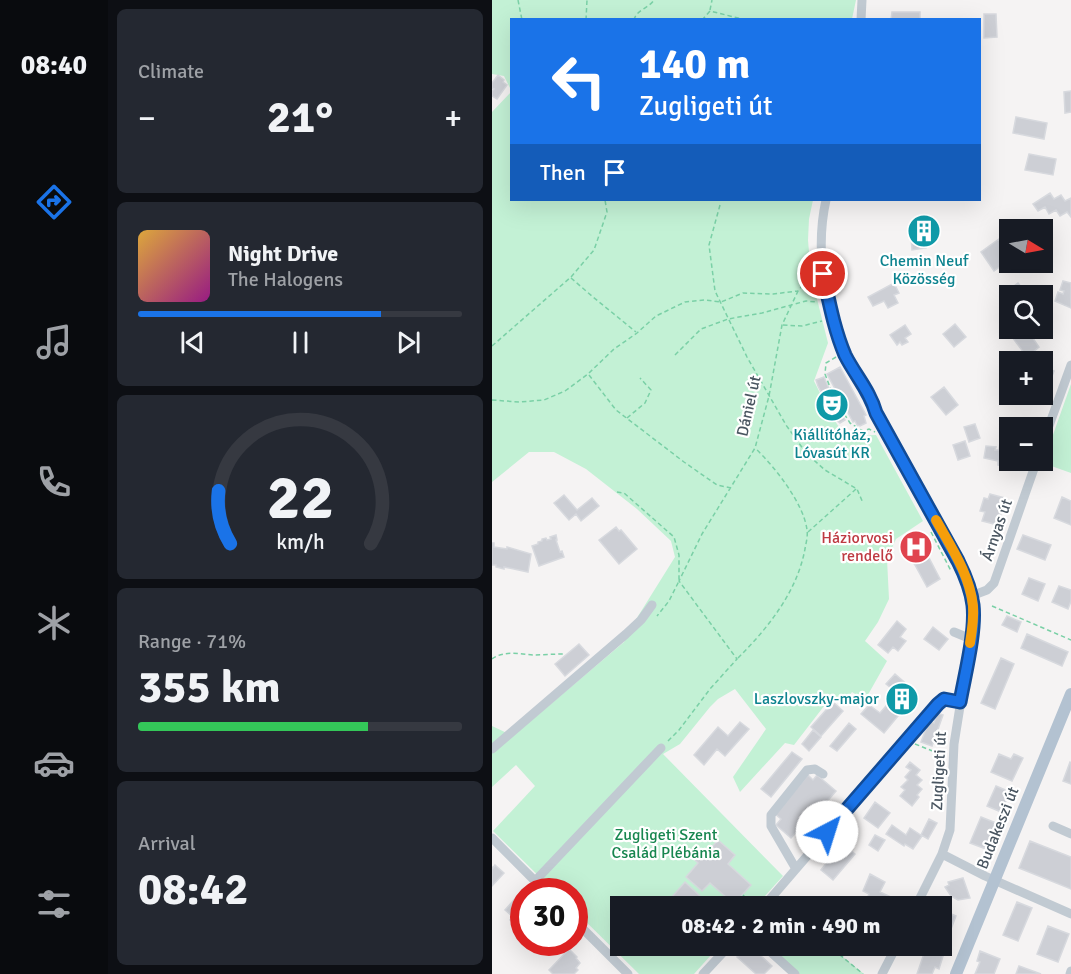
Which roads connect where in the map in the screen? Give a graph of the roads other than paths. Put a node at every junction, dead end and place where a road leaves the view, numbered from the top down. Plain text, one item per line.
1 (862, 0) edge
2 (861, 18) edge
3 (826, 201) edge
4 (1071, 365) edge
5 (1052, 417) edge
6 (1033, 471) edge
7 (971, 596) junction
8 (652, 605) dead end
9 (954, 632) dead end
10 (971, 639) junction
11 (1071, 694) edge
12 (960, 702) junction
13 (661, 748) road end
14 (492, 749) edge
15 (823, 774) dead end
16 (1053, 826) dead end
17 (1071, 834) edge
18 (492, 838) edge
19 (942, 854) junction
20 (796, 869) junction
21 (532, 878) edge
22 (538, 878) edge
23 (995, 880) junction
24 (773, 896) edge
25 (921, 896) edge
26 (1071, 914) edge
27 (588, 934) edge
28 (720, 956) edge
29 (775, 956) edge
30 (891, 956) edge
31 (628, 974) edge
32 (703, 974) edge
33 (795, 974) edge
34 (882, 974) edge
35 (956, 974) edge

1 - 2 street
3 - 7 street, Zugligeti út
4 - 5 street
6 - 7 street, Árnyas út
7 - 10 street, Zugligeti út
8 - 14 street
9 - 10 street
10 - 12 street, Zugligeti út
11 - 23 main road, Budakeszi út
12 - 19 street, Zugligeti út
12 - 20 street
13 - 22 street
15 - 20 street
16 - 17 street
18 - 21 street
19 - 23 street
19 - 25 street, Zugligeti út
20 - 24 street
23 - 26 street
23 - 35 main road, Budakeszi út
27 - 31 street
28 - 32 street
29 - 33 street
30 - 34 street

